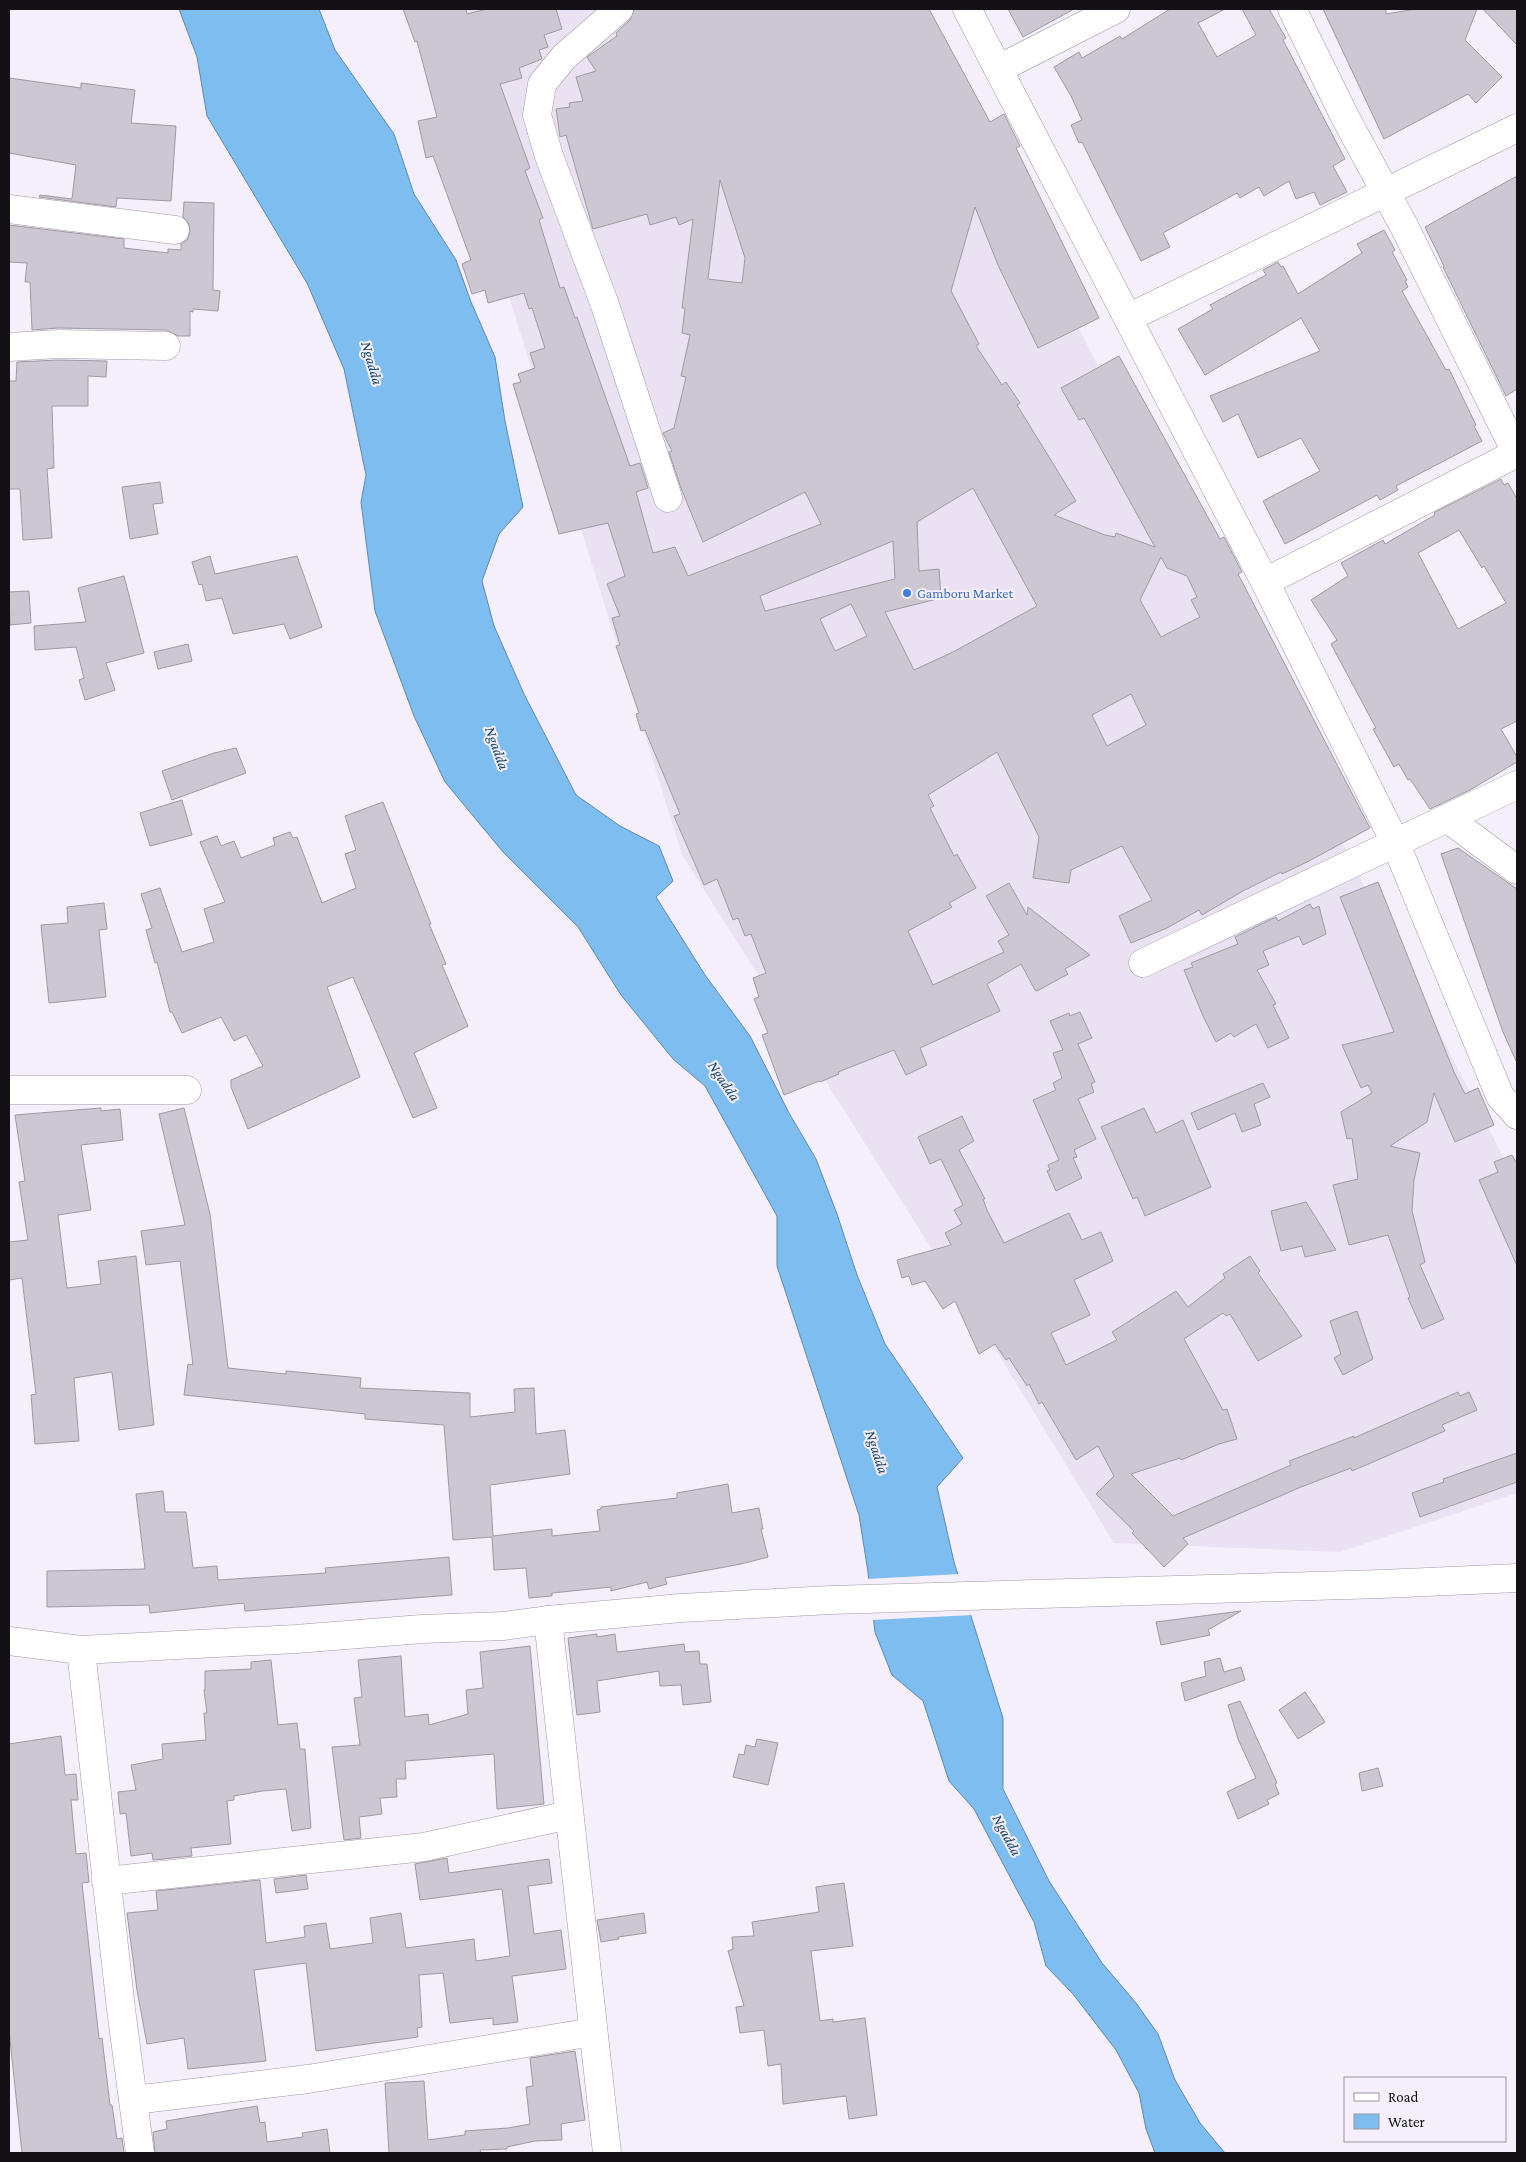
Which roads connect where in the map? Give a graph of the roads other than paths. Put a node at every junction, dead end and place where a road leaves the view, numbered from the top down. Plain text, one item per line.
1 (619, 9) edge
2 (967, 9) edge
3 (1116, 9) edge
4 (1292, 9) edge
5 (1000, 68) junction
6 (1517, 128) edge
7 (1385, 192) junction
8 (9, 209) edge
9 (175, 230) dead end
10 (1128, 318) junction
11 (166, 346) dead end
12 (9, 347) edge
13 (1517, 454) edge
14 (668, 498) dead end
15 (1265, 582) junction
16 (1517, 785) edge
17 (1447, 818) junction
18 (1395, 842) junction
19 (1517, 870) edge
20 (1144, 963) dead end
21 (9, 1090) edge
22 (187, 1090) dead end
23 (1517, 1115) edge
24 (1517, 1578) edge
25 (548, 1620) junction
26 (9, 1641) edge
27 (81, 1650) junction
28 (569, 1815) junction
29 (106, 1881) junction
30 (593, 2032) junction
31 (134, 2100) junction
32 (140, 2153) edge
33 (607, 2153) edge

1 - 14 street
2 - 5 street
3 - 5 street
4 - 7 street
5 - 10 street
6 - 7 street
7 - 10 street
7 - 13 street
8 - 9 street
10 - 15 street
11 - 12 street
13 - 15 street
15 - 18 street
16 - 17 street
17 - 18 street
17 - 19 street
18 - 20 street
18 - 23 street
21 - 22 street
24 - 25 street
25 - 27 street
25 - 28 street
26 - 27 street
27 - 29 street
28 - 29 street
28 - 30 street
29 - 31 street
30 - 31 street
30 - 33 street
31 - 32 street

